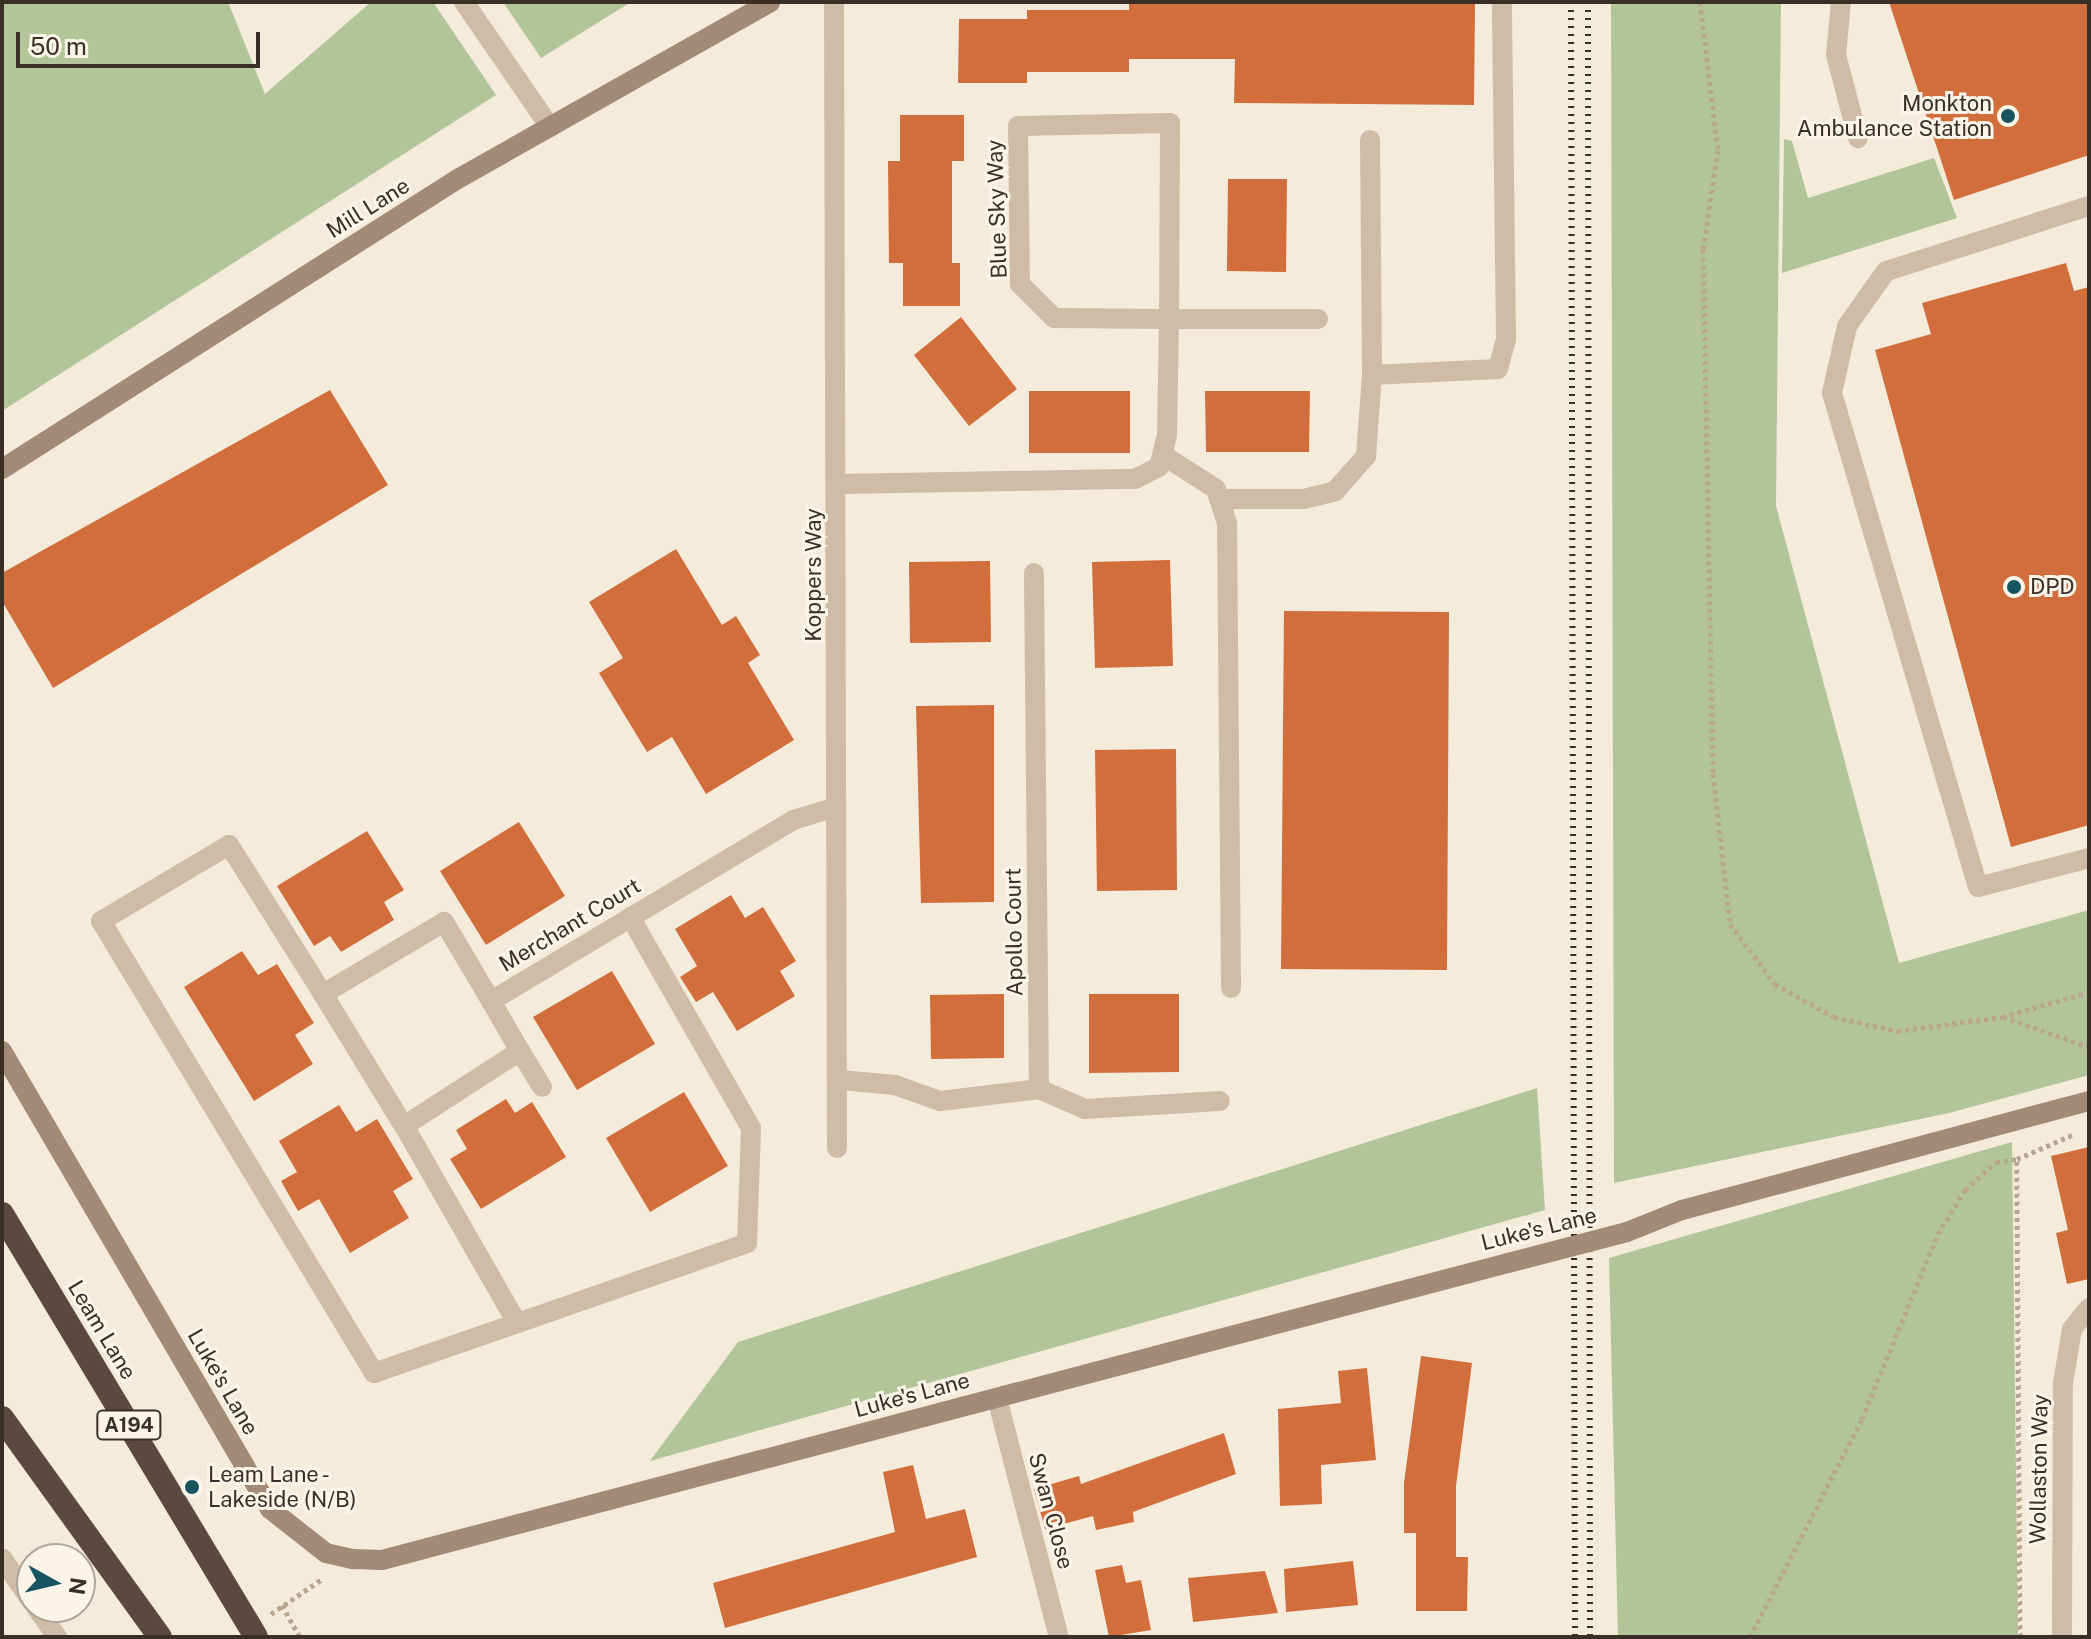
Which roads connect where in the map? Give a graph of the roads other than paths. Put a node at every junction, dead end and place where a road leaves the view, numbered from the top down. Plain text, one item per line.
1 (464, 2) edge
2 (770, 2) edge
3 (834, 2) edge
4 (1502, 2) edge
5 (1841, 2) edge
6 (550, 127) junction
7 (1858, 138) dead end
8 (1370, 140) dead end
9 (2089, 206) edge
10 (1169, 319) junction
11 (1318, 319) dead end
12 (1372, 375) junction
13 (1163, 455) junction
14 (2, 469) edge
15 (839, 484) junction
16 (1219, 499) junction
17 (1034, 573) dead end
18 (836, 807) junction
19 (2089, 858) edge
20 (630, 917) junction
21 (1231, 988) dead end
22 (323, 994) junction
23 (491, 1001) junction
24 (2, 1051) edge
25 (520, 1051) junction
26 (841, 1080) junction
27 (542, 1087) dead end
28 (1039, 1089) junction
29 (1220, 1101) dead end
30 (2089, 1101) edge
31 (404, 1126) junction
32 (837, 1148) dead end
33 (2, 1214) edge
34 (2089, 1308) edge
35 (517, 1323) junction
36 (997, 1398) junction
37 (2, 1418) edge
38 (2, 1558) edge
39 (16, 1579) edge
40 (254, 1634) edge
41 (160, 1637) edge
42 (1059, 1637) edge
43 (2062, 1637) edge

1 - 6 street
2 - 6 street, Mill Lane
3 - 15 street, Koppers Way
4 - 12 street
5 - 7 street
6 - 14 street, Mill Lane
8 - 12 street
9 - 19 street
10 - 10 street, Blue Sky Way
10 - 11 street
10 - 13 street, Blue Sky Way
12 - 16 street
13 - 15 street
13 - 16 street
15 - 18 street, Koppers Way
16 - 21 street
17 - 28 street, Apollo Court
18 - 20 street, Merchant Court
18 - 26 street, Koppers Way
20 - 23 street, Merchant Court
20 - 35 street
22 - 23 street
22 - 31 street
22 - 35 street
23 - 25 street, Merchant Court
24 - 36 street, Luke's Lane
25 - 27 street, Merchant Court
25 - 31 street
26 - 28 street
26 - 32 street, Koppers Way
28 - 29 street
30 - 36 street, Luke's Lane, bridge
31 - 35 street
33 - 40 highway, Leam Lane / A194
34 - 43 street, Wollaston Way
36 - 42 street, Swan Close
37 - 41 highway
38 - 39 street

